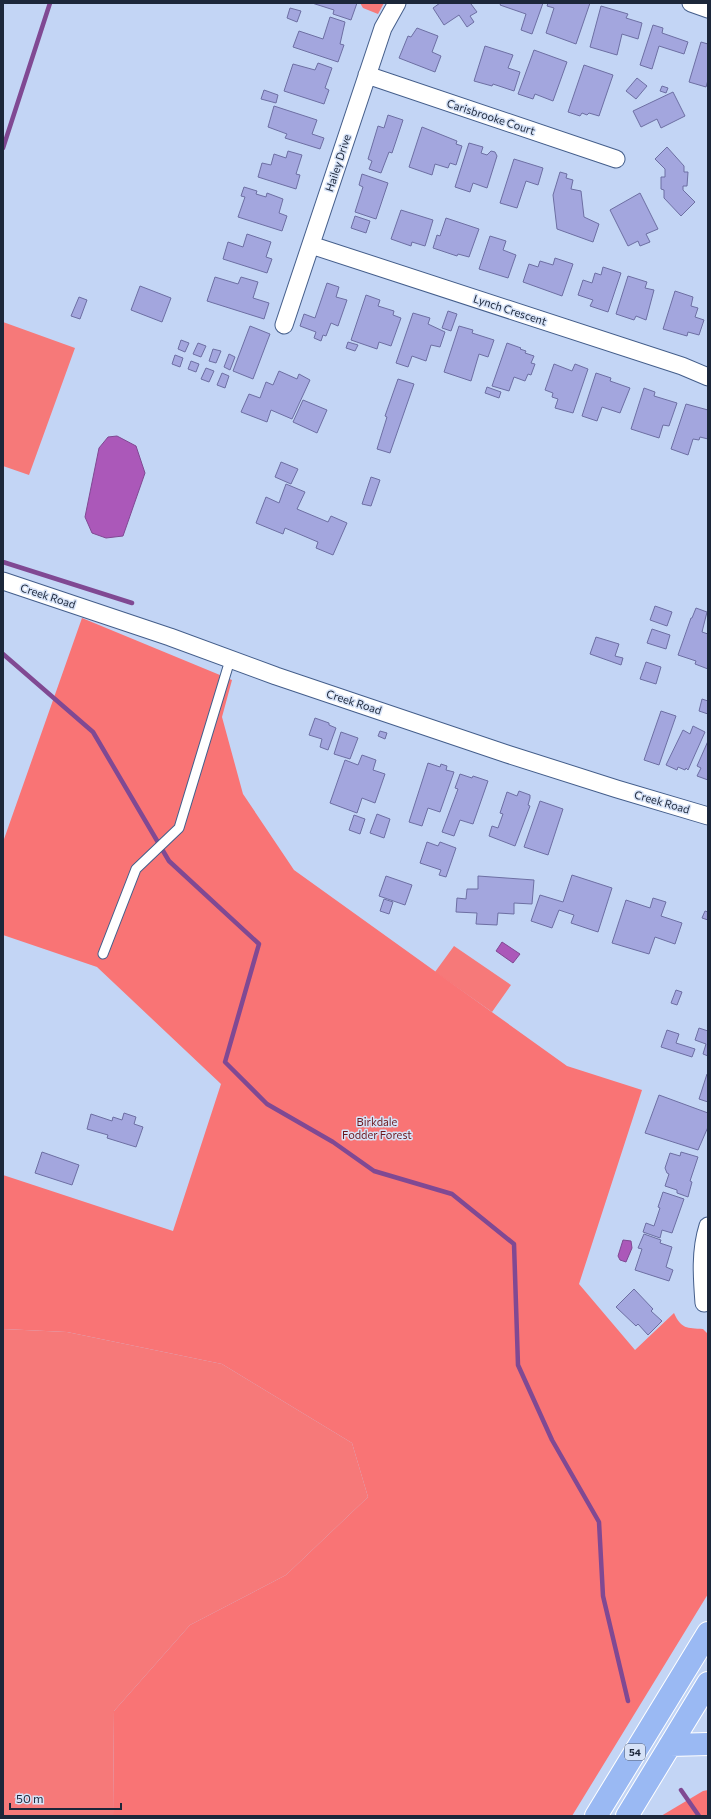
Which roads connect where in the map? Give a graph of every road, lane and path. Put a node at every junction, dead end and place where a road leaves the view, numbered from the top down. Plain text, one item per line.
1 (397, 3) edge
2 (692, 3) edge
3 (708, 9) edge
4 (367, 75) junction
5 (616, 159) dead end
6 (311, 245) junction
7 (284, 325) dead end
8 (708, 377) edge
9 (3, 581) edge
10 (230, 660) junction
11 (708, 816) edge
12 (103, 954) dead end
13 (708, 1226) edge
14 (704, 1303) dead end
15 (708, 1633) edge
16 (674, 1689) junction
17 (704, 1699) edge
18 (708, 1744) edge
19 (670, 1746) junction
20 (596, 1816) edge
21 (627, 1816) edge

1 - 4 street, Hailey Drive
2 - 3 street
4 - 5 street, Carisbrooke Court
4 - 6 street, Hailey Drive
6 - 7 street, Hailey Drive
6 - 8 street, Lynch Crescent
9 - 10 street, Creek Road
10 - 11 street, Creek Road
10 - 12 lane
13 - 14 street
15 - 16 main road, 54
16 - 17 main road
16 - 20 main road, 54
17 - 19 main road, 54
18 - 19 main road
19 - 21 main road, 54

